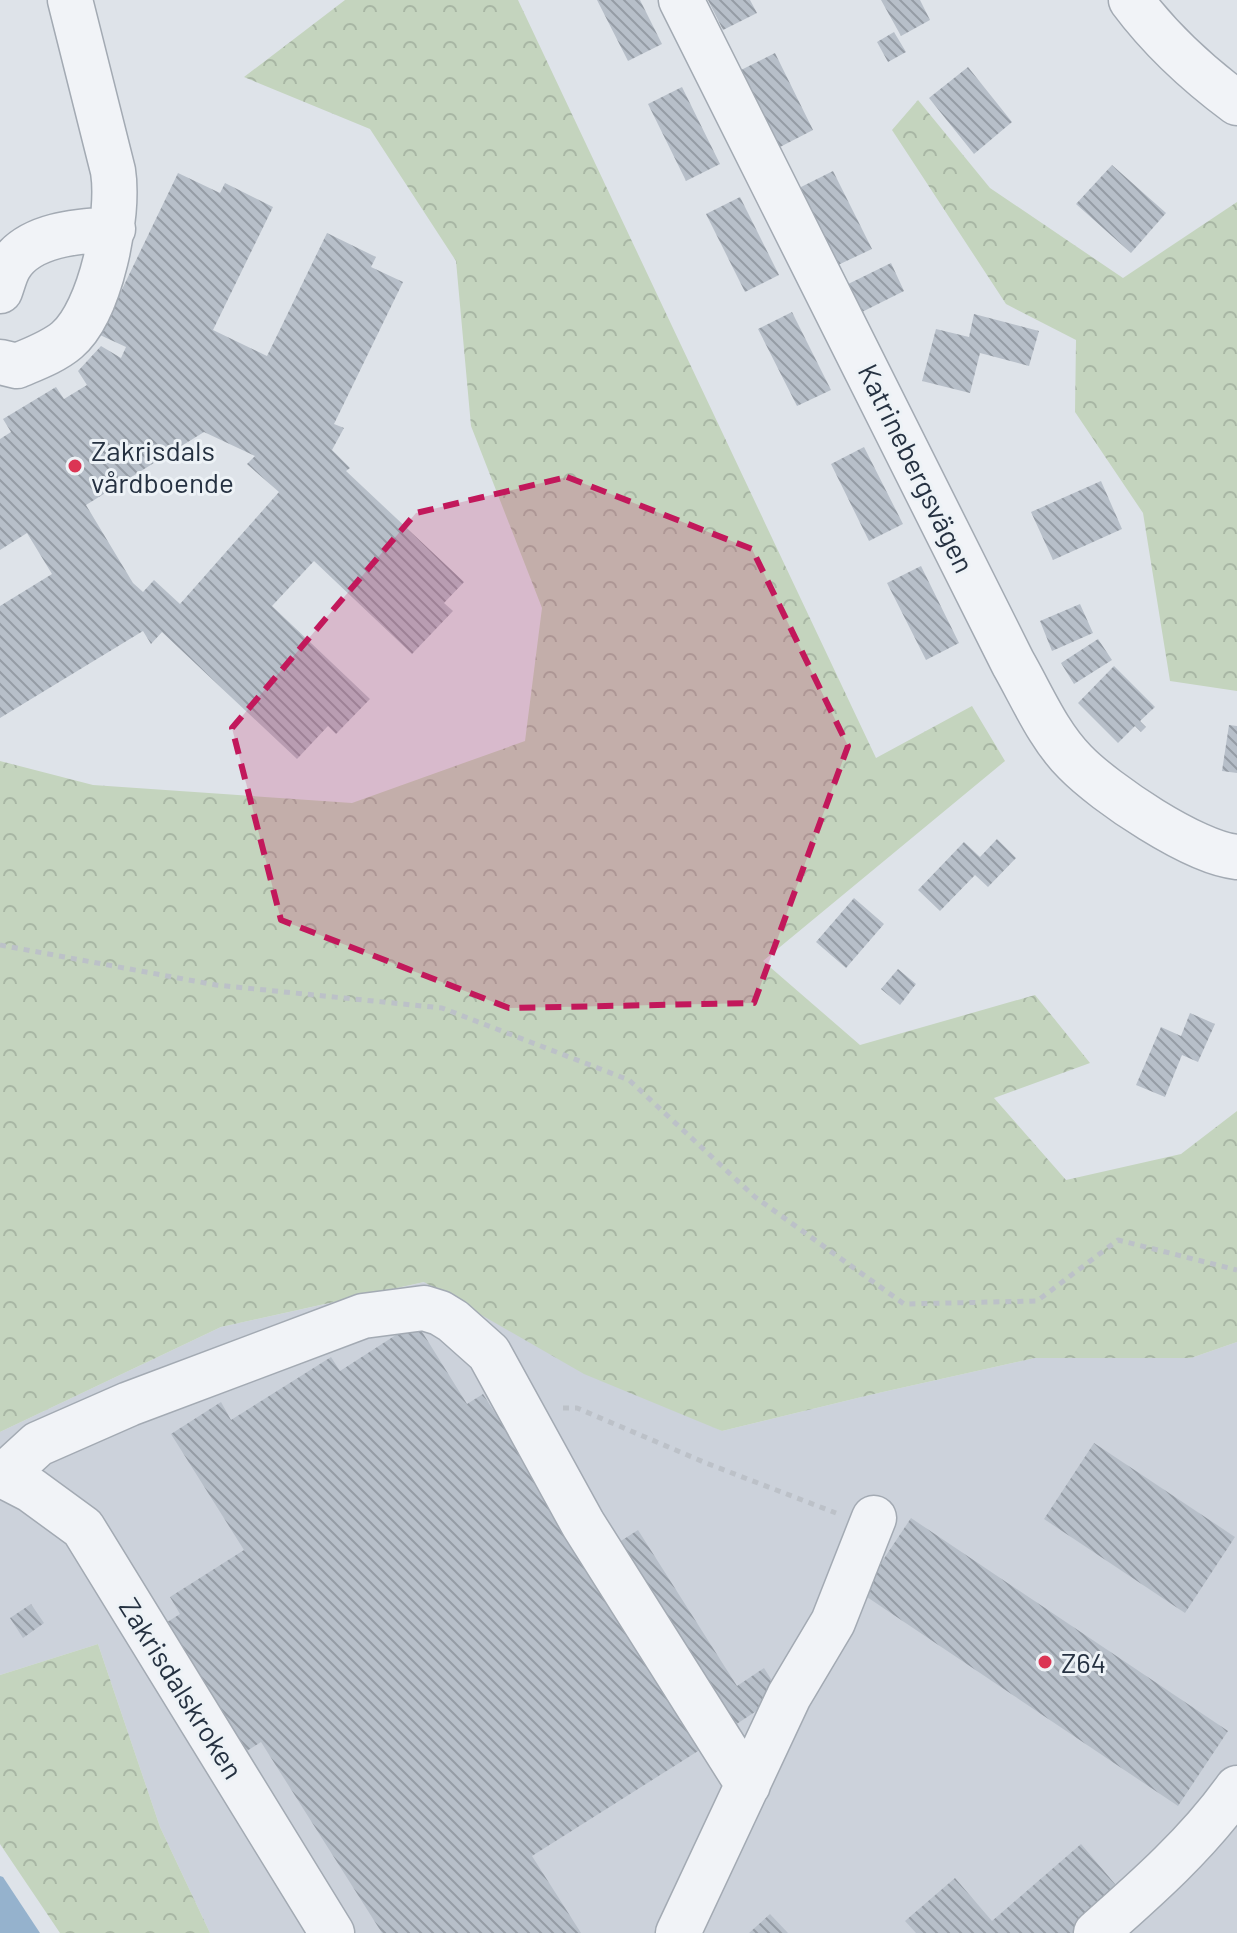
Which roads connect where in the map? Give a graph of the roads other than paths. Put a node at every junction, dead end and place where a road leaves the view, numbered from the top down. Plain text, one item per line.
1 (70, 0) edge
2 (681, 0) edge
3 (1131, 0) edge
4 (1237, 103) edge
5 (113, 229) junction
6 (0, 291) edge
7 (0, 362) edge
8 (1237, 857) edge
9 (2, 1475) edge
10 (872, 1523) road end
11 (748, 1785) junction
12 (1237, 1788) edge
13 (332, 1933) edge
14 (678, 1933) edge
15 (1096, 1933) edge

1 - 5 street
2 - 8 street, Katrinebergsvägen
3 - 4 street
5 - 6 street
5 - 7 street
9 - 11 street
9 - 13 street, Zakrisdalskroken
10 - 11 street
11 - 14 street
12 - 15 street

